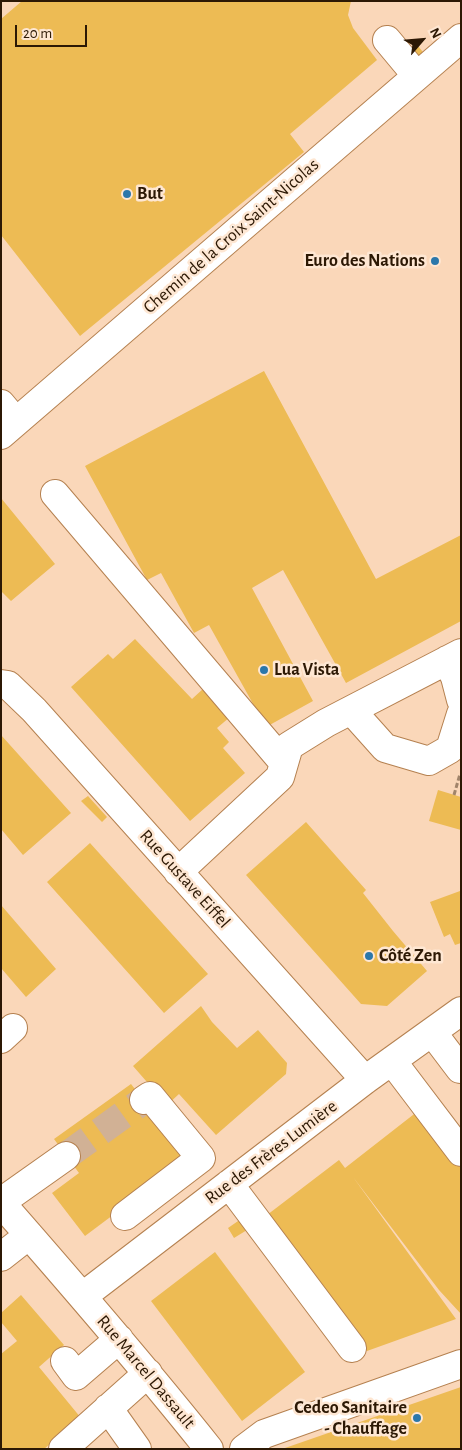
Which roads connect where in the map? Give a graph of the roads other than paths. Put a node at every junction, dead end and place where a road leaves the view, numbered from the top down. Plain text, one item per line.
1 (461, 38) edge
2 (387, 40) dead end
3 (417, 76) junction
4 (6, 420) edge
5 (55, 494) dead end
6 (454, 656) edge
7 (1, 684) edge
8 (461, 700) edge
9 (351, 710) junction
10 (461, 714) edge
11 (284, 763) junction
12 (178, 872) junction
13 (461, 1011) edge
14 (432, 1032) junction
15 (392, 1061) junction
16 (460, 1069) edge
17 (365, 1080) junction
18 (144, 1100) dead end
19 (461, 1152) edge
20 (66, 1156) tunnel mouth
21 (229, 1184) junction
22 (1, 1202) edge
23 (124, 1216) dead end
24 (29, 1235) junction
25 (1, 1257) edge
26 (83, 1296) junction
27 (119, 1339) junction
28 (352, 1348) dead end
29 (65, 1361) dead end
30 (461, 1364) edge
31 (148, 1373) junction
32 (108, 1408) junction
33 (63, 1449) edge
34 (137, 1449) edge
35 (209, 1449) edge
36 (244, 1449) edge

1 - 3 street, Chemin de la Croix Saint-Nicolas
2 - 3 street
3 - 4 street, Chemin de la Croix Saint-Nicolas
5 - 11 street
6 - 8 street
6 - 9 street
7 - 12 street, Rue Gustave Eiffel
9 - 10 street
9 - 11 street
11 - 12 street
12 - 17 street, Rue Gustave Eiffel
13 - 14 street, Rue des Frères Lumière
14 - 15 street, Rue des Frères Lumière
14 - 16 street
15 - 17 street, Rue des Frères Lumière
15 - 19 street
17 - 21 street, Rue des Frères Lumière
18 - 23 street
20 - 22 street
21 - 26 street, Rue des Frères Lumière
21 - 28 street
22 - 24 street
24 - 25 street
24 - 26 street
26 - 27 street, Rue Marcel Dassault
27 - 29 street
27 - 31 street, Rue Marcel Dassault
30 - 36 street
31 - 32 street
31 - 35 street, Rue Marcel Dassault
32 - 33 street
32 - 34 street

